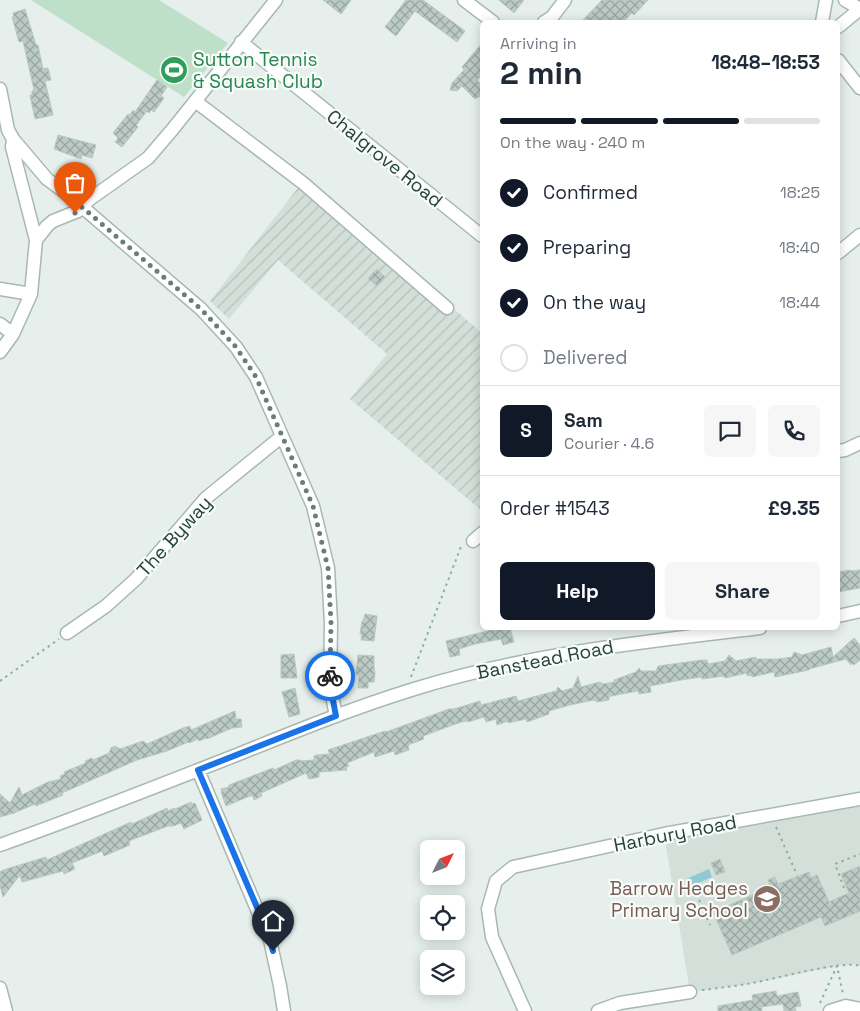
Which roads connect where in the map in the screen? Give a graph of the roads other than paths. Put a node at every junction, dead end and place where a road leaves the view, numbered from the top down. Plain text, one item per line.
1 (276, 0) edge
2 (464, 0) edge
3 (565, 0) edge
4 (826, 0) edge
5 (845, 0) edge
6 (860, 9) edge
7 (491, 20) edge
8 (547, 20) edge
9 (822, 20) edge
10 (840, 25) edge
11 (241, 42) junction
12 (840, 63) edge
13 (860, 88) edge
14 (0, 89) edge
15 (195, 101) junction
16 (13, 139) junction
17 (82, 207) junction
18 (480, 234) edge
19 (860, 235) edge
20 (36, 240) junction
21 (840, 251) edge
22 (0, 289) edge
23 (31, 294) junction
24 (447, 308) dead end
25 (0, 324) edge
26 (13, 334) junction
27 (0, 352) edge
28 (281, 437) junction
29 (860, 443) edge
30 (840, 451) edge
31 (860, 611) edge
32 (840, 616) edge
33 (743, 630) edge
34 (67, 633) road end
35 (336, 716) junction
36 (198, 770) junction
37 (860, 799) edge
38 (0, 845) edge
39 (0, 988) edge
40 (690, 992) road end
41 (860, 1009) edge
42 (6, 1011) edge
43 (284, 1011) edge
44 (525, 1011) edge
45 (598, 1011) edge
46 (830, 1011) edge

1 - 11 street
2 - 7 street
3 - 8 street
4 - 9 street
5 - 6 street
6 - 10 street
11 - 15 street
11 - 18 street, Chalgrove Road
12 - 13 street
14 - 16 street
15 - 17 street
15 - 24 street
16 - 17 street
16 - 20 street
17 - 20 street
17 - 28 street
19 - 21 street
20 - 23 street
22 - 23 street
23 - 26 street
25 - 26 street
26 - 27 street
28 - 34 street, The Byway
28 - 35 street
29 - 30 street
31 - 32 street
33 - 35 street, Banstead Road
35 - 36 street, Banstead Road
36 - 38 street, Banstead Road
36 - 43 street
37 - 44 street, Harbury Road
39 - 42 street
40 - 45 street
41 - 46 street

